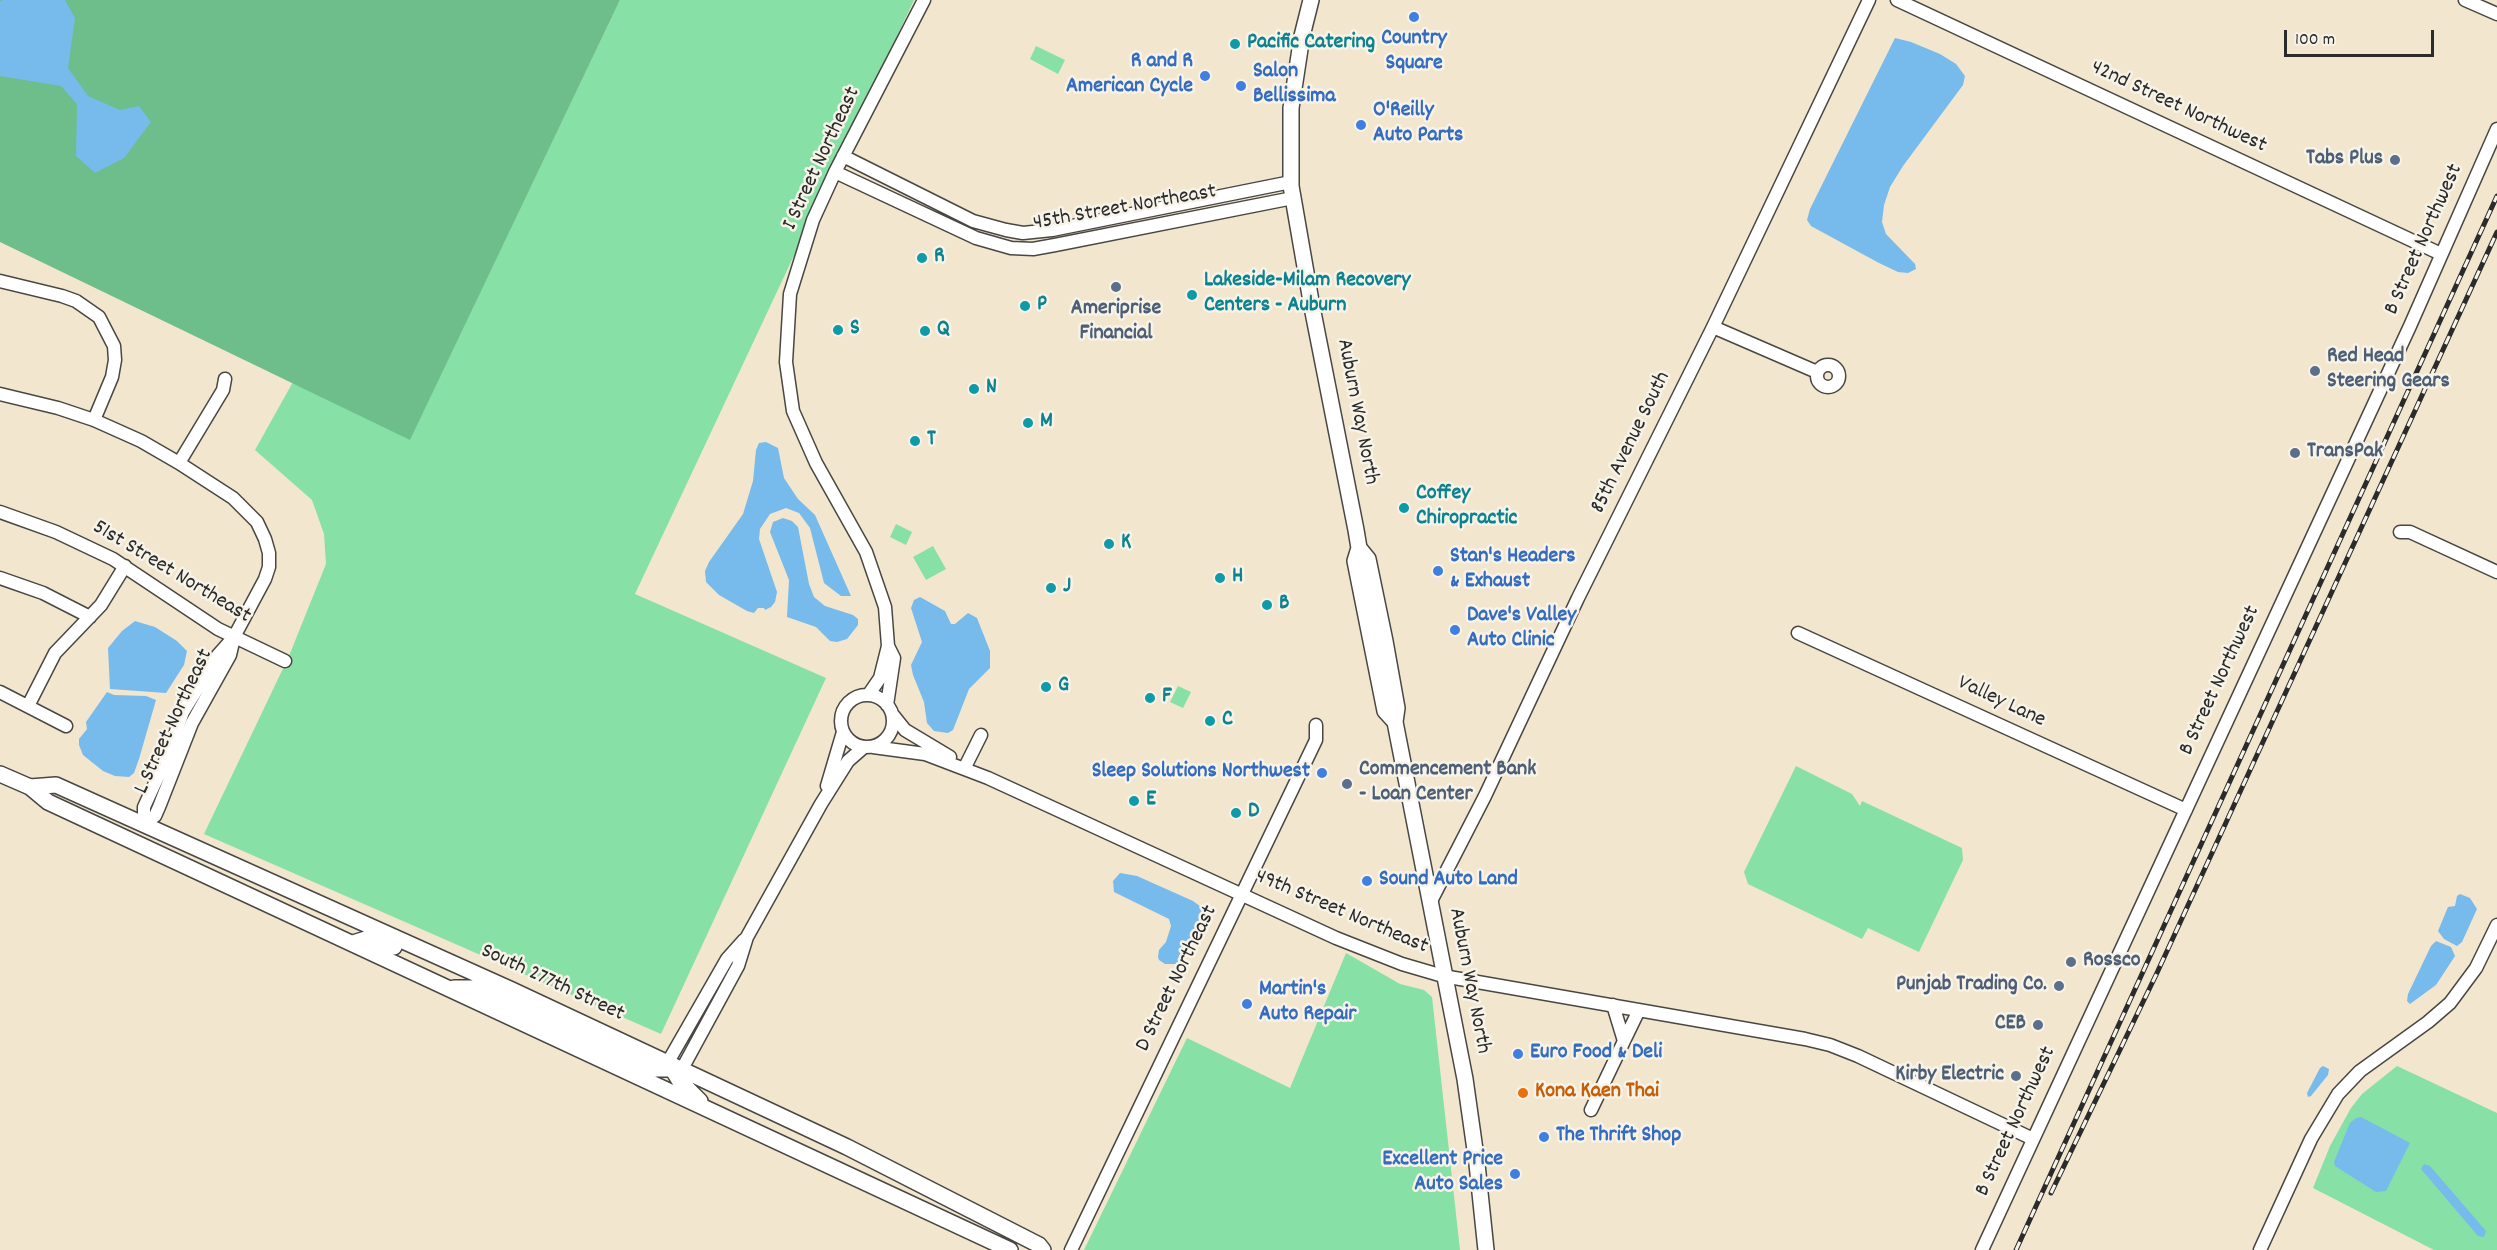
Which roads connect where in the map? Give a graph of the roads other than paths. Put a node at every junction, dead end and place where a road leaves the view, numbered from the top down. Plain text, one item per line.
1 (924, 0) edge
2 (1311, 0) edge
3 (1869, 0) edge
4 (1897, 0) edge
5 (2465, 0) edge
6 (2497, 14) edge
7 (2497, 129) edge
8 (843, 156) junction
9 (836, 172) junction
10 (1291, 182) junction
11 (1293, 198) junction
12 (2441, 254) junction
13 (0, 281) edge
14 (1713, 327) junction
15 (1817, 372) dead end
16 (225, 379) dead end
17 (0, 394) edge
18 (94, 420) junction
19 (179, 463) junction
20 (0, 512) edge
21 (2400, 532) dead end
22 (1358, 550) junction
23 (125, 566) junction
24 (2497, 572) edge
25 (0, 578) edge
26 (90, 617) junction
27 (1798, 633) dead end
28 (234, 637) junction
29 (888, 646) junction
30 (285, 661) dead end
31 (0, 693) edge
32 (869, 694) junction
33 (28, 706) junction
34 (890, 709) junction
35 (1395, 722) junction
36 (1316, 725) dead end
37 (66, 726) dead end
38 (843, 732) junction
39 (981, 735) dead end
40 (868, 747) junction
41 (966, 765) junction
42 (0, 774) edge
43 (988, 778) junction
44 (30, 786) junction
45 (48, 802) junction
46 (821, 804) junction
47 (2186, 810) junction
48 (144, 824) junction
49 (1242, 894) junction
50 (1430, 903) junction
51 (271, 905) junction
52 (2497, 925) edge
53 (353, 943) junction
54 (429, 952) junction
55 (1443, 976) junction
56 (448, 988) junction
57 (1612, 1005) junction
58 (1639, 1010) junction
59 (1624, 1041) junction
60 (675, 1067) junction
61 (1591, 1110) dead end
62 (720, 1115) junction
63 (2032, 1139) junction
64 (1010, 1250) edge
65 (1043, 1250) edge
66 (1071, 1250) edge
67 (1486, 1250) edge
68 (1982, 1250) edge
69 (2260, 1250) edge

1 - 8 street, I Street Northeast
2 - 10 main road, Auburn Way North
3 - 14 street, 85th Avenue South
4 - 12 street, 42nd Street Northwest
5 - 6 street
7 - 12 street, B Street Northwest
8 - 9 street, I Street Northeast
8 - 10 street, 45th Street Northeast
9 - 11 street, 45th Street Northeast
9 - 29 street, I Street Northeast
10 - 11 main road, Auburn Way North
11 - 22 main road, Auburn Way North
12 - 47 street, B Street Northwest
13 - 18 street
14 - 15 street
14 - 50 street, 85th Avenue South
16 - 19 street
17 - 18 street
18 - 19 street
19 - 28 street, L Street Northeast
20 - 23 street, 51st Street Northeast
21 - 24 street
22 - 35 main road, Auburn Way North
22 - 35 main road, Auburn Way North
23 - 26 street
23 - 28 street, 51st Street Northeast
25 - 26 street
26 - 33 street
27 - 47 street, Valley Lane
28 - 30 street, 51st Street Northeast
28 - 48 street, L Street Northeast
29 - 32 street, I Street Northeast
29 - 34 street, I Street Northeast
31 - 33 street
32 - 34 street
32 - 38 street
33 - 37 street
34 - 40 street
34 - 41 street, 49th Street Northeast
35 - 50 main road, Auburn Way North
36 - 49 street, D Street Northeast
38 - 40 street
38 - 46 street
39 - 41 street
40 - 43 street, 49th Street Northeast
40 - 46 street
41 - 43 street, 49th Street Northeast
42 - 44 main road, South 277th Street
43 - 49 street, 49th Street Northeast
44 - 45 main road, South 277th Street
44 - 48 main road, South 277th Street
45 - 48 main road
45 - 51 main road, South 277th Street
46 - 60 street
47 - 63 street, B Street Northwest
48 - 51 main road
48 - 54 main road, South 277th Street
49 - 55 street, 49th Street Northeast
49 - 66 street, D Street Northeast
50 - 55 main road, Auburn Way North
51 - 53 main road, South 277th Street
52 - 69 street
53 - 54 main road
53 - 56 main road, South 277th Street
54 - 60 main road, South 277th Street
55 - 57 street, 49th Street Northeast
55 - 67 main road, Auburn Way North
56 - 60 main road
56 - 62 main road, South 277th Street
57 - 58 street, 49th Street Northeast
57 - 59 street
58 - 59 street
58 - 63 street, 49th Street Northeast
59 - 61 street
60 - 62 main road
60 - 65 main road, South 277th Street
62 - 64 main road, South 277th Street
63 - 68 street, B Street Northwest

